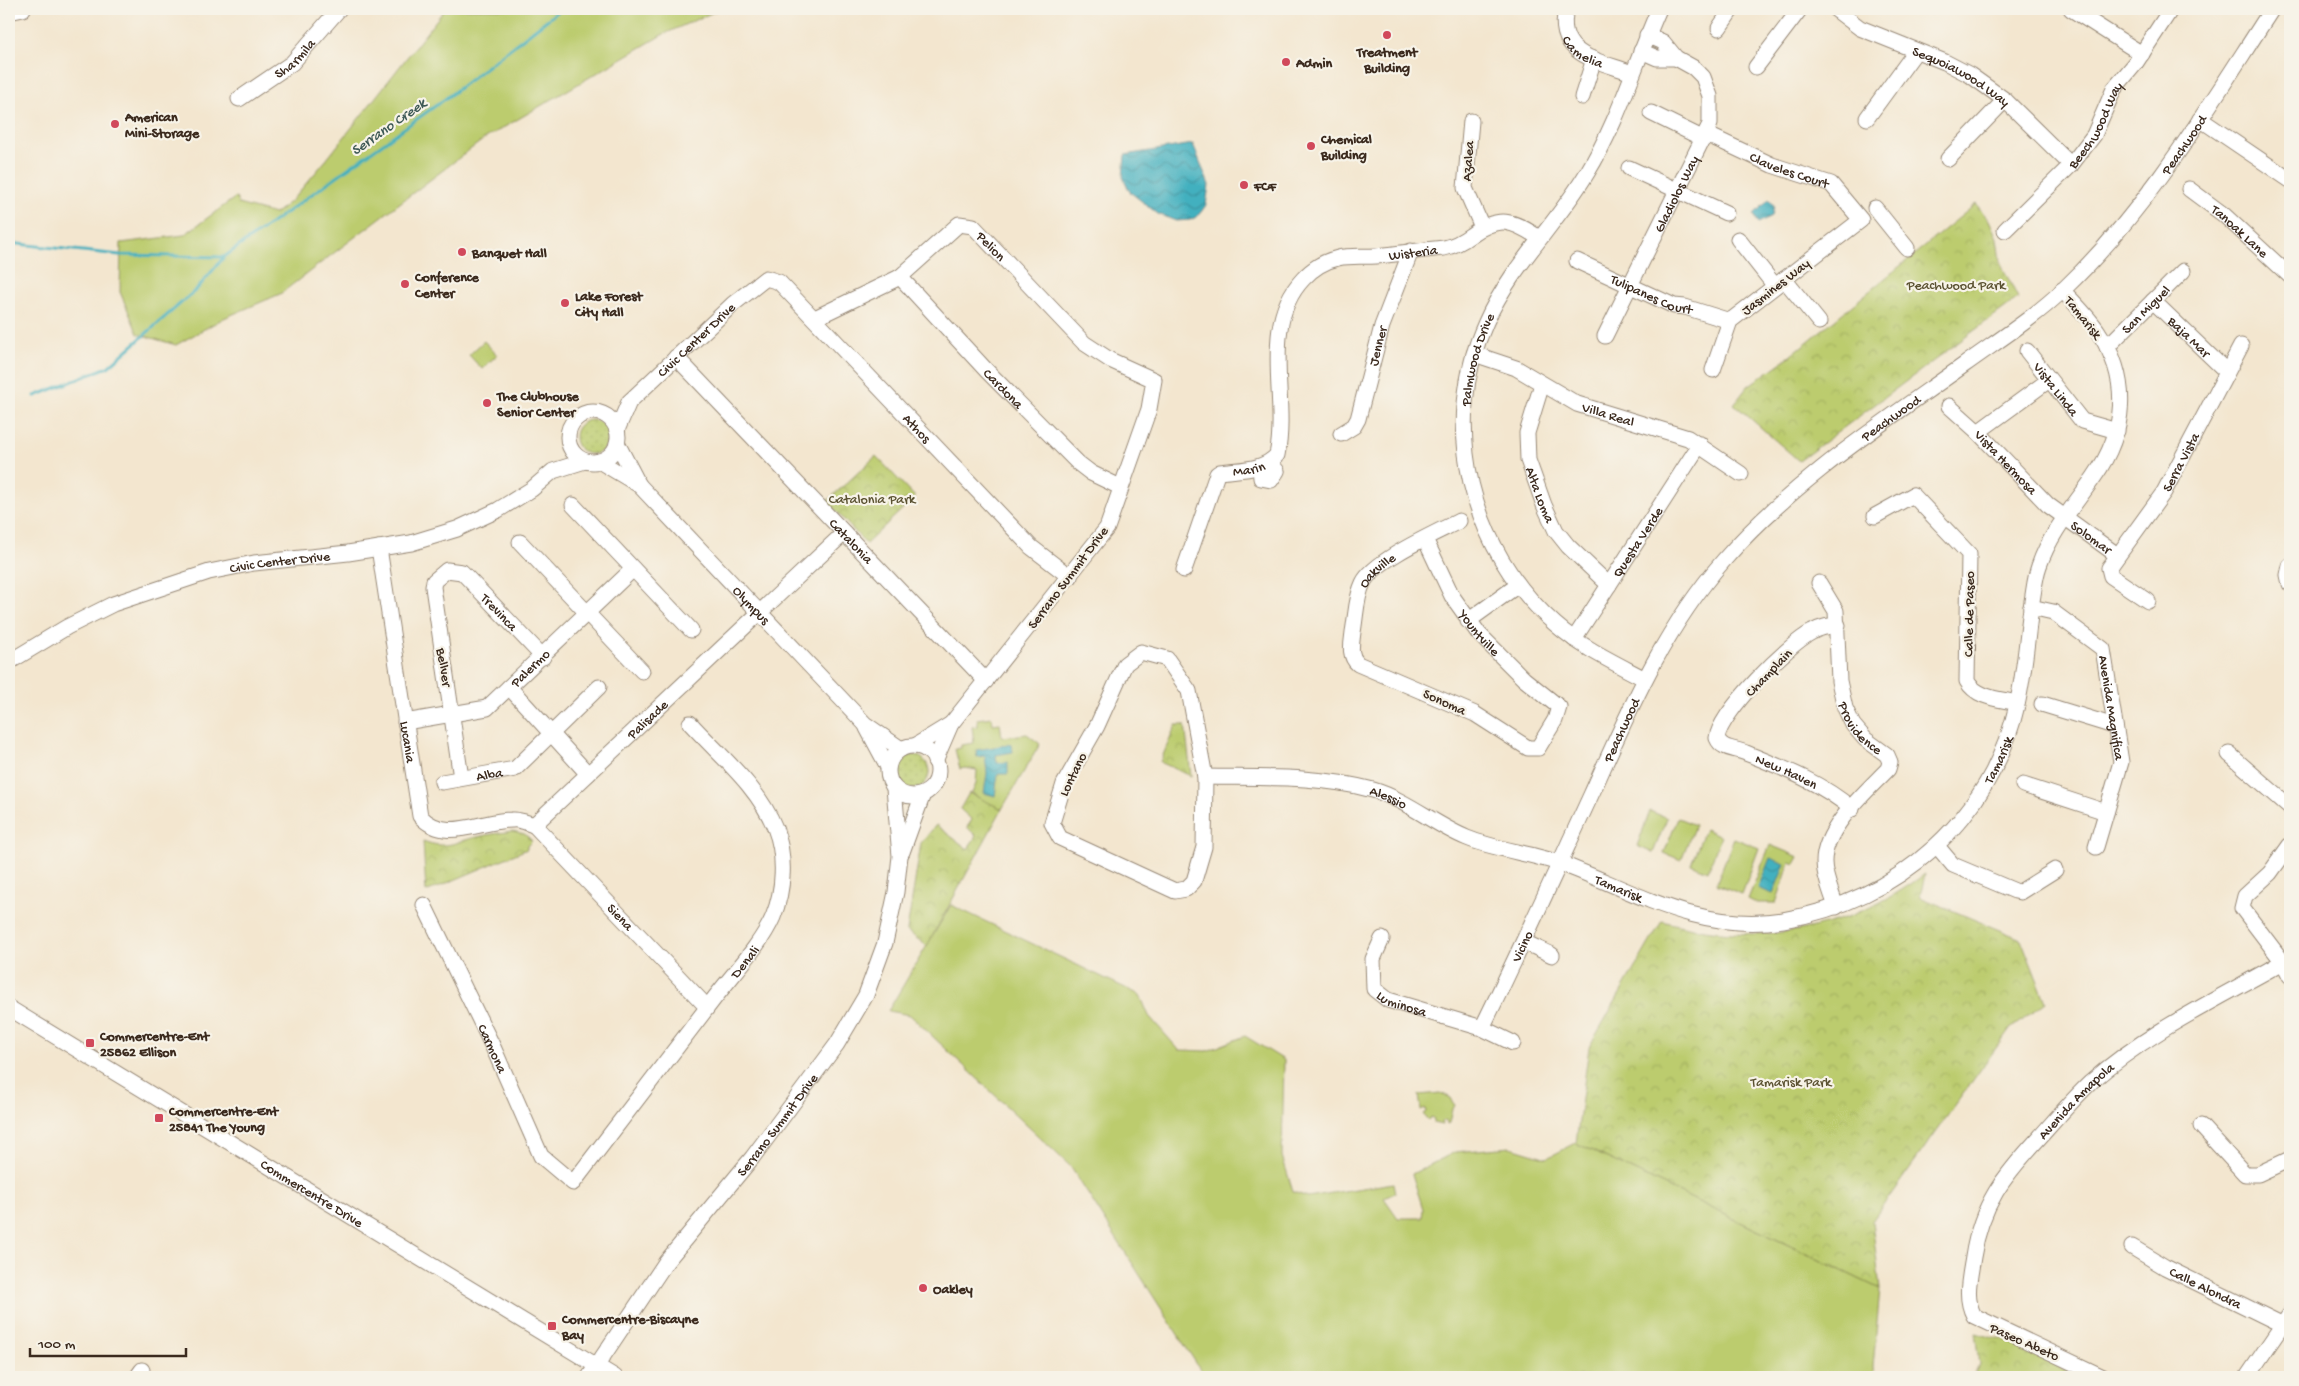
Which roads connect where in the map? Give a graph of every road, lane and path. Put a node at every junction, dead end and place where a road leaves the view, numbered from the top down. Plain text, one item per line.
1 (23, 9) edge
2 (339, 9) edge
3 (1566, 9) edge
4 (1659, 9) edge
5 (1732, 9) edge
6 (1800, 9) edge
7 (1835, 9) edge
8 (2071, 9) edge
9 (2172, 9) edge
10 (2272, 9) edge
11 (9, 12) edge
12 (1720, 28) dead end
13 (1648, 35) junction
14 (1641, 51) junction
15 (1916, 51) junction
16 (2142, 54) junction
17 (1676, 58) junction
18 (1594, 59) junction
19 (1756, 67) dead end
20 (1632, 73) junction
21 (1582, 97) dead end
22 (239, 99) dead end
23 (2005, 100) junction
24 (1651, 113) dead end
25 (1867, 118) dead end
26 (2200, 119) junction
27 (1471, 121) dead end
28 (1705, 136) junction
29 (1948, 159) dead end
30 (2071, 165) junction
31 (1629, 168) dead end
32 (2290, 180) edge
33 (2189, 189) dead end
34 (1678, 190) junction
35 (1875, 208) dead end
36 (1726, 213) dead end
37 (1861, 220) joint
38 (1482, 227) junction
39 (2004, 230) dead end
40 (1539, 238) junction
41 (1738, 239) dead end
42 (1907, 248) dead end
43 (1411, 252) junction
44 (2290, 254) edge
45 (1577, 261) dead end
46 (2279, 265) junction
47 (2183, 271) dead end
48 (2290, 276) edge
49 (900, 277) junction
50 (766, 278) joint
51 (1780, 282) junction
52 (1630, 285) junction
53 (2062, 290) junction
54 (1290, 296) joint
55 (2153, 301) junction
56 (815, 318) junction
57 (1730, 321) junction
58 (1819, 322) dead end
59 (1605, 336) dead end
60 (2241, 346) dead end
61 (2107, 348) junction
62 (2027, 351) dead end
63 (1474, 354) junction
64 (676, 356) junction
65 (1713, 370) dead end
66 (2227, 372) junction
67 (1154, 380) joint
68 (2049, 380) junction
69 (1542, 384) junction
70 (629, 402) junction
71 (1948, 406) dead end
72 (599, 412) junction
73 (2117, 431) junction
74 (1978, 432) junction
75 (1340, 434) dead end
76 (617, 436) junction
77 (568, 442) junction
78 (1700, 444) junction
79 (592, 461) junction
80 (553, 471) junction
81 (1741, 474) dead end
82 (639, 485) junction
83 (1120, 487) junction
84 (573, 505) dead end
85 (1876, 516) dead end
86 (2064, 518) junction
87 (1459, 521) dead end
88 (844, 533) junction
89 (1425, 539) junction
90 (520, 542) dead end
91 (379, 548) junction
92 (2117, 555) junction
93 (633, 569) junction
94 (454, 570) joint
95 (1184, 570) dead end
96 (2109, 571) joint
97 (1070, 577) junction
98 (1819, 583) dead end
99 (1518, 585) junction
100 (1608, 586) junction
101 (2148, 601) dead end
102 (2032, 607) junction
103 (759, 613) junction
104 (587, 614) junction
105 (1468, 621) junction
106 (1838, 625) junction
107 (691, 630) dead end
108 (1574, 639) junction
109 (543, 657) junction
110 (1353, 660) joint
111 (9, 662) edge
112 (642, 671) dead end
113 (1643, 678) junction
114 (986, 681) junction
115 (509, 687) junction
116 (599, 688) dead end
117 (2018, 703) junction
118 (2042, 704) dead end
119 (453, 714) junction
120 (405, 722) junction
121 (690, 723) dead end
122 (865, 724) junction
123 (951, 724) junction
124 (2114, 726) junction
125 (551, 734) junction
126 (1718, 741) joint
127 (908, 748) junction
128 (1533, 749) joint
129 (2229, 754) dead end
130 (935, 761) junction
131 (888, 767) junction
132 (588, 774) junction
133 (1205, 777) junction
134 (462, 778) junction
135 (442, 782) dead end
136 (2023, 785) dead end
137 (894, 788) junction
138 (923, 794) junction
139 (2290, 807) edge
140 (1852, 809) junction
141 (2106, 812) junction
142 (534, 825) junction
143 (2290, 845) edge
144 (1937, 846) junction
145 (2096, 847) dead end
146 (900, 856) junction
147 (1560, 863) junction
148 (2055, 870) dead end
149 (424, 905) dead end
150 (1836, 907) junction
151 (1382, 939) dead end
152 (1524, 942) junction
153 (1552, 955) dead end
154 (2283, 962) junction
155 (2290, 976) edge
156 (708, 1007) junction
157 (9, 1008) edge
158 (1482, 1028) junction
159 (1513, 1043) dead end
160 (2202, 1126) dead end
161 (2290, 1159) edge
162 (573, 1182) joint
163 (2132, 1247) dead end
164 (1974, 1316) joint
165 (2286, 1319) edge
166 (593, 1371) edge
167 (615, 1377) edge
168 (2103, 1377) edge
169 (2247, 1377) edge

1 - 11 street
2 - 22 street, Sharmila
3 - 18 street, Camelia
4 - 13 street, Palmwood Drive
5 - 12 street
6 - 19 street
7 - 15 street, Sequoiawood Way
8 - 16 street
9 - 16 street, Beechwood Way
10 - 26 street, Peachwood
13 - 14 street, Palmwood Drive
13 - 17 street, Gladiolos Way
14 - 17 street, Gladiolos Way
14 - 20 street, Palmwood Drive
15 - 23 street, Sequoiawood Way
15 - 25 street
16 - 30 street, Beechwood Way
17 - 28 street, Gladiolos Way
18 - 20 street, Camelia
18 - 21 street
20 - 40 street, Palmwood Drive
23 - 29 street
23 - 30 street, Sequoiawood Way
24 - 28 street, Claveles Court
26 - 32 street
26 - 53 street, Peachwood
27 - 38 street, Azalea
28 - 34 street, Gladiolos Way
28 - 37 street, Claveles Court
30 - 39 street, Beechwood Way
31 - 34 street
33 - 46 street, Tanoak Lane
34 - 36 street
34 - 52 street, Gladiolos Way
35 - 42 street
37 - 51 street, Jasmines Way
38 - 40 street, Wisteria
38 - 43 street, Wisteria
40 - 63 street, Palmwood Drive
41 - 51 street
43 - 54 street, Wisteria
43 - 75 street, Jenner
44 - 46 street
45 - 52 street, Tulipanes Court
46 - 48 street, Tanoak Lane
47 - 55 street, San Miguel
49 - 56 street, Pelion
49 - 67 street, Pelion
49 - 83 street, Cardona
50 - 56 street, Athos
50 - 64 street, Civic Center Drive
51 - 57 street, Jasmines Way
51 - 58 street
52 - 57 street, Tulipanes Court
52 - 59 street, Gladiolos Way
53 - 61 street, Tamarisk
53 - 113 street, Peachwood
54 - 95 street, Marin
55 - 61 street, San Miguel
55 - 66 street, Baja Mar
56 - 97 street, Athos
57 - 65 street, Jasmines Way
60 - 66 street, Serra Vista
61 - 73 street, Tamarisk
62 - 68 street, Vista Linda
63 - 69 street, Villa Real
63 - 99 street, Palmwood Drive
64 - 70 street, Civic Center Drive
64 - 88 street, Catalonia
66 - 92 street, Serra Vista
67 - 83 street, Serrano Summit Drive
68 - 73 street, Vista Linda
68 - 74 street
69 - 78 street, Villa Real
69 - 100 street, Alta Loma
70 - 72 street, Civic Center Drive
70 - 76 street, Civic Center Drive
71 - 74 street, Vista Hermosa
72 - 76 street
72 - 77 street, Civic Center Drive
73 - 86 street, Tamarisk
74 - 86 street, Vista Hermosa
76 - 79 street, Civic Center Drive
76 - 82 street, Olympus
77 - 79 street
77 - 80 street, Civic Center Drive
78 - 81 street, Villa Real
78 - 100 street, Questa Verde
79 - 80 street, Civic Center Drive
79 - 82 street, Olympus
80 - 91 street, Civic Center Drive
82 - 103 street, Olympus
83 - 97 street, Serrano Summit Drive
84 - 93 street
85 - 117 street, Calle de Paseo
86 - 92 street, Solomar
86 - 102 street, Tamarisk
87 - 89 street, Oakville
88 - 103 street, Palisade
88 - 114 street, Catalonia
89 - 105 street, Yountville
89 - 110 street, Oakville
90 - 104 street
91 - 111 street, Civic Center Drive
91 - 120 street, Lucania
92 - 96 street, Serra Vista
93 - 104 street, Palermo
93 - 107 street
94 - 109 street, Trevinca
94 - 119 street, Bellver
96 - 101 street, Solomar
97 - 114 street, Serrano Summit Drive
98 - 106 street, Providence
99 - 105 street
99 - 108 street, Palmwood Drive
100 - 108 street, Questa Verde
102 - 117 street, Tamarisk
102 - 124 street, Avenida Magnifica
103 - 122 street, Olympus
103 - 132 street, Palisade
104 - 109 street, Palermo
104 - 112 street
105 - 128 street, Yountville
106 - 126 street, Champlain
106 - 140 street, Providence
108 - 113 street, Palmwood Drive
109 - 115 street, Palermo
110 - 128 street, Sonoma
113 - 147 street, Peachwood
114 - 123 street, Serrano Summit Drive
115 - 119 street, Palermo
115 - 125 street
116 - 125 street, Alba
117 - 144 street, Tamarisk
118 - 124 street
119 - 120 street, Palermo
119 - 134 street, Bellver
120 - 142 street, Lucania
121 - 156 street, Denali
122 - 127 street, Olympus
122 - 131 street, Olympus
123 - 127 street, Serrano Summit Drive
123 - 130 street, Serrano Summit Drive
124 - 141 street, Avenida Magnifica
125 - 132 street
125 - 134 street, Alba
126 - 140 street, New Haven
127 - 130 street
127 - 131 street, Serrano Summit Drive
129 - 139 street
130 - 138 street, Serrano Summit Drive
131 - 137 street, Serrano Summit Drive
132 - 142 street, Palisade
133 - 133 street, Lontano
133 - 147 street, Alessio
134 - 135 street, Alba
136 - 141 street
137 - 138 street
137 - 146 street, Serrano Summit Drive
138 - 146 street, Serrano Summit Drive
140 - 150 street, Providence
141 - 145 street, Avenida Magnifica
142 - 156 street, Siena
143 - 154 street
144 - 148 street
144 - 150 street, Tamarisk
146 - 166 street, Serrano Summit Drive
147 - 150 street, Tamarisk
147 - 152 street, Vicino
149 - 162 street, Carmona
151 - 158 street, Luminosa
152 - 153 street
152 - 158 street, Vicino
154 - 155 street
154 - 164 street, Avenida Amapola
156 - 162 street, Denali
157 - 166 street, Commercentre Drive
158 - 159 street, Luminosa
160 - 161 street
163 - 165 street, Calle Alondra
164 - 168 street, Paseo Abeto
165 - 169 street
166 - 167 street, Commercentre Drive

